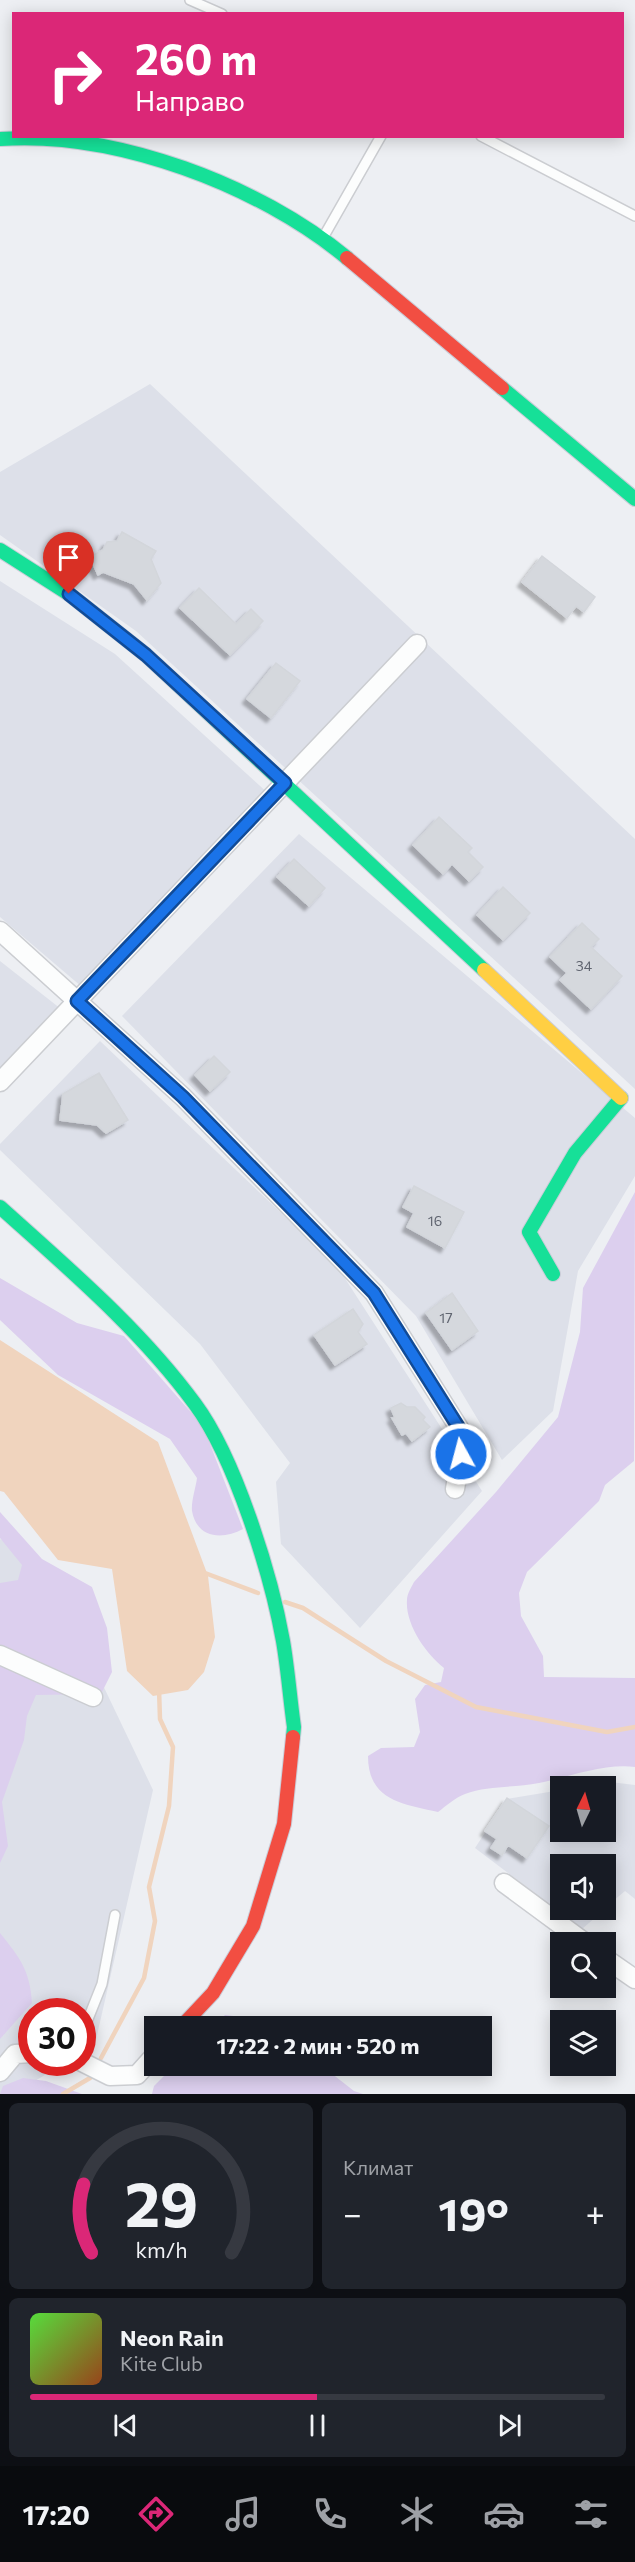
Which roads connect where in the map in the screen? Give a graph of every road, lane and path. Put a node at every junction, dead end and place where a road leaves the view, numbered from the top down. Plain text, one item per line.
1 (190, 0) edge
2 (217, 12) edge
3 (35, 138) edge
4 (380, 138) edge
5 (485, 138) edge
6 (635, 216) edge
7 (322, 238) junction
8 (635, 499) edge
9 (0, 550) edge
10 (417, 644) dead end
11 (285, 783) junction
12 (0, 931) edge
13 (77, 1001) junction
14 (0, 1082) edge
15 (0, 1207) edge
16 (553, 1274) dead end
17 (455, 1489) dead end
18 (0, 1655) edge
19 (93, 1697) dead end
20 (504, 1883) dead end
21 (115, 1915) dead end
22 (570, 1932) edge
23 (616, 1966) edge
24 (635, 1979) edge
25 (96, 1999) edge
26 (191, 2016) edge
27 (18, 2054) edge
28 (144, 2067) edge
29 (96, 2069) edge
30 (0, 2072) edge

1 - 2 lane
3 - 7 street
4 - 7 lane
5 - 6 lane
7 - 8 street
9 - 11 street
10 - 11 street
11 - 13 street
11 - 16 street
12 - 13 street
13 - 14 street
13 - 17 street
15 - 26 street
18 - 19 street
20 - 22 street
21 - 25 lane
23 - 24 street
27 - 30 street
28 - 29 street

